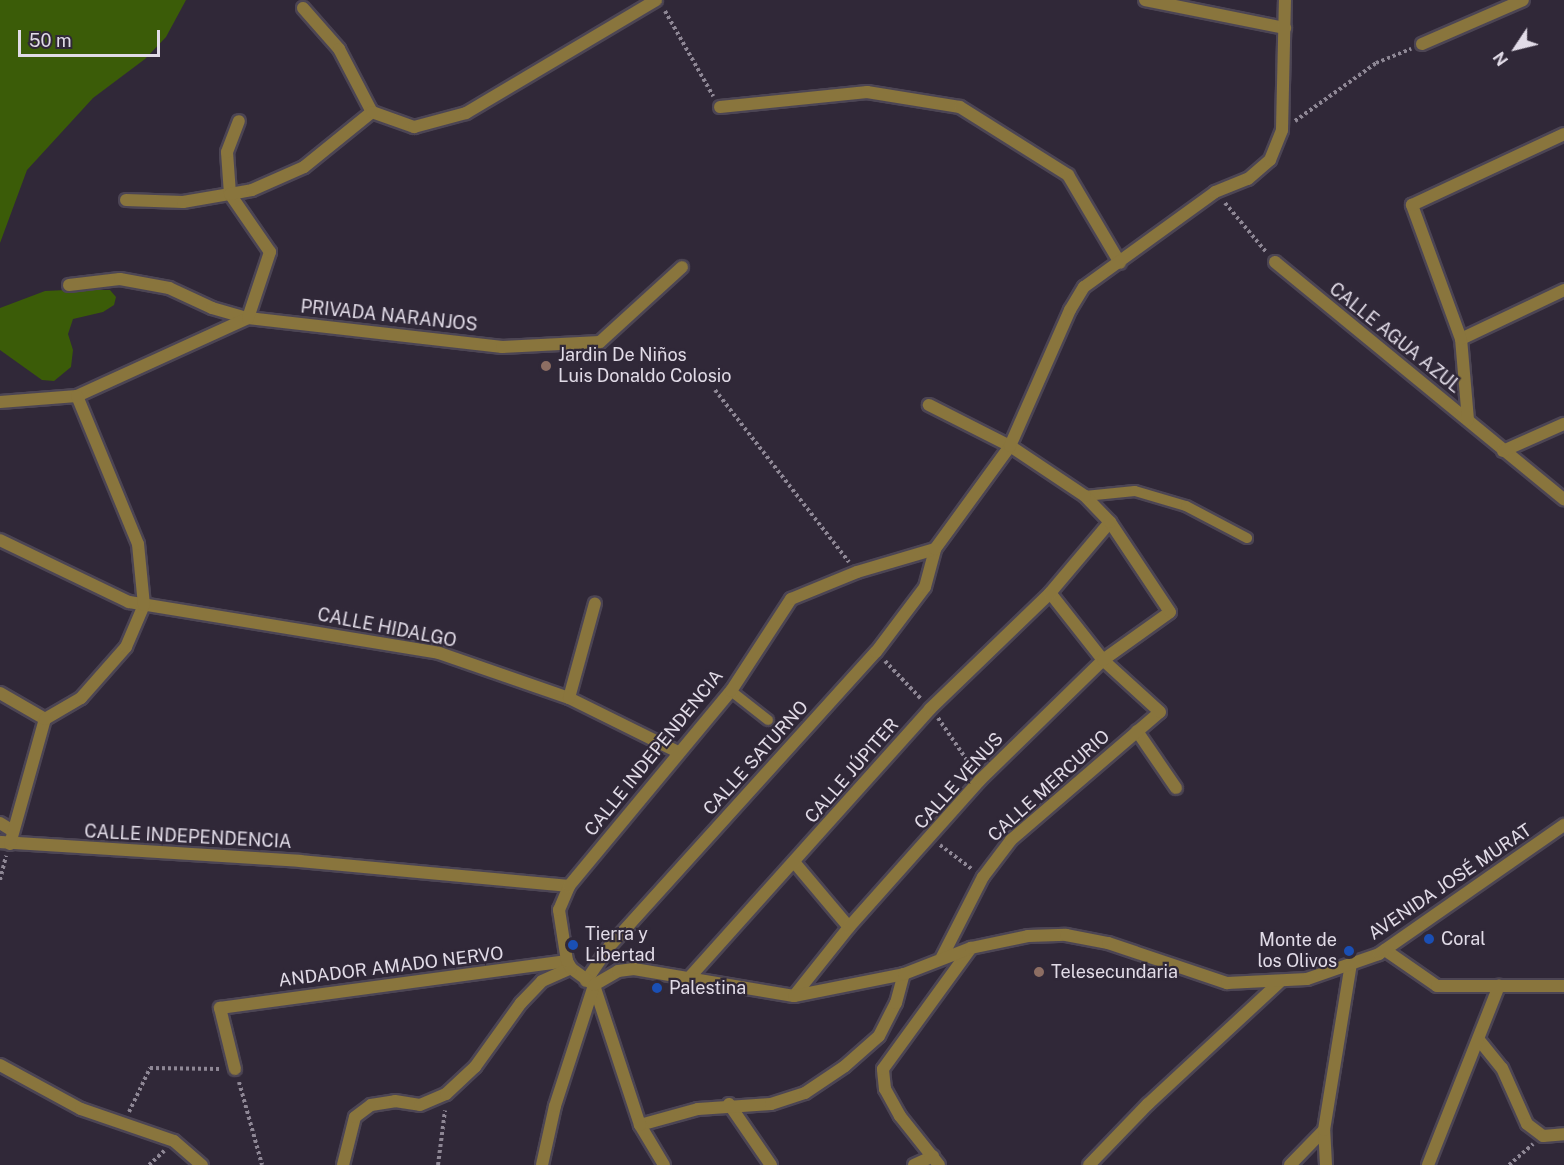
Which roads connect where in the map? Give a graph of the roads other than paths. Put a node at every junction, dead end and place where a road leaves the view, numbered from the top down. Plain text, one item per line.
1 (658, 0) edge
2 (1145, 0) edge
3 (1285, 0) edge
4 (1523, 0) edge
5 (303, 8) dead end
6 (1285, 28) junction
7 (1422, 44) road end
8 (720, 107) road end
9 (372, 112) junction
10 (238, 121) dead end
11 (1564, 134) edge
12 (230, 194) junction
13 (126, 200) dead end
14 (1275, 262) road end
15 (1120, 263) junction
16 (682, 267) dead end
17 (69, 285) dead end
18 (1564, 290) edge
19 (248, 318) junction
20 (1461, 339) junction
21 (77, 396) junction
22 (0, 402) edge
23 (929, 405) dead end
24 (1468, 420) junction
25 (1564, 424) edge
26 (1010, 446) junction
27 (1503, 451) junction
28 (1086, 496) junction
29 (1564, 499) edge
30 (1110, 522) junction
31 (1247, 538) dead end
32 (0, 540) edge
33 (935, 549) junction
34 (1050, 593) junction
35 (595, 603) dead end
36 (144, 605) junction
37 (1103, 660) junction
38 (731, 691) junction
39 (0, 693) edge
40 (569, 698) junction
41 (45, 719) junction
42 (768, 720) dead end
43 (1137, 731) junction
44 (678, 752) junction
45 (1176, 788) dead end
46 (0, 823) edge
47 (1564, 825) edge
48 (13, 831) junction
49 (5, 843) edge
50 (794, 862) junction
51 (569, 886) junction
52 (849, 927) junction
53 (971, 948) junction
54 (1385, 950) junction
55 (941, 959) junction
56 (1351, 964) junction
57 (569, 965) junction
58 (904, 974) junction
59 (688, 979) junction
60 (1281, 981) junction
61 (590, 983) junction
62 (1499, 986) junction
63 (1564, 986) edge
64 (794, 996) junction
65 (1479, 1040) junction
66 (0, 1065) edge
67 (235, 1069) road end
68 (729, 1104) junction
69 (640, 1125) junction
70 (1324, 1130) junction
71 (1564, 1134) edge
72 (936, 1160) edge
73 (202, 1165) edge
74 (343, 1165) edge
75 (542, 1165) edge
76 (664, 1165) edge
77 (771, 1165) edge
78 (914, 1165) edge
79 (1089, 1165) edge
80 (1290, 1165) edge
81 (1326, 1165) edge
82 (1428, 1165) edge

1 - 9 street
2 - 6 street
3 - 6 street
4 - 7 street
5 - 9 street
6 - 15 street
8 - 15 street
9 - 12 street
10 - 12 street
11 - 20 street
12 - 13 street
12 - 19 street
14 - 24 street, CALLE AGUA AZUL
15 - 26 street
16 - 19 street, PRIVADA NARANJOS
17 - 19 street, PRIVADA NARANJOS
18 - 20 street
19 - 21 street
20 - 24 street
21 - 22 street
21 - 36 street
23 - 26 street
24 - 27 street, CALLE AGUA AZUL
25 - 27 street
26 - 28 street
26 - 33 street
27 - 29 street, CALLE AGUA AZUL
28 - 30 street
28 - 31 lane
30 - 34 street, CALLE JÚPITER
30 - 37 street, CALLE VENUS
32 - 36 street, CALLE HIDALGO
33 - 38 street, CALLE INDEPENDENCIA
33 - 61 street, CALLE SATURNO
34 - 37 street
34 - 50 street, CALLE JÚPITER
35 - 40 street
36 - 40 street, CALLE HIDALGO
36 - 41 street
37 - 43 street, CALLE MERCURIO
37 - 52 street, CALLE VENUS
38 - 42 lane
38 - 44 street, CALLE INDEPENDENCIA
39 - 41 street
40 - 44 street, CALLE HIDALGO
41 - 48 street
43 - 45 street
43 - 55 street, CALLE MERCURIO
44 - 51 street, CALLE INDEPENDENCIA
46 - 48 street
47 - 54 street, AVENIDA JOSÉ MURAT
48 - 49 street
49 - 51 street, CALLE INDEPENDENCIA
50 - 52 street
50 - 59 street, CALLE JÚPITER
51 - 57 street
52 - 64 street, CALLE VENUS
53 - 55 street, AVENIDA JOSÉ MURAT
53 - 60 street, AVENIDA JOSÉ MURAT
53 - 72 street
54 - 56 street, AVENIDA JOSÉ MURAT
54 - 62 street
55 - 58 street, AVENIDA JOSÉ MURAT
56 - 60 street, AVENIDA JOSÉ MURAT
56 - 70 street
57 - 61 street
57 - 67 street, ANDADOR AMADO NERVO
57 - 74 street
58 - 64 street, AVENIDA JOSÉ MURAT
58 - 68 street
59 - 61 street, AVENIDA JOSÉ MURAT
59 - 64 street, AVENIDA JOSÉ MURAT
60 - 79 street
61 - 69 street
61 - 75 street
62 - 63 street
62 - 65 street
65 - 71 street
65 - 82 street
66 - 73 street
68 - 69 street
68 - 77 street
69 - 76 street
70 - 80 street
70 - 81 street
72 - 78 street

